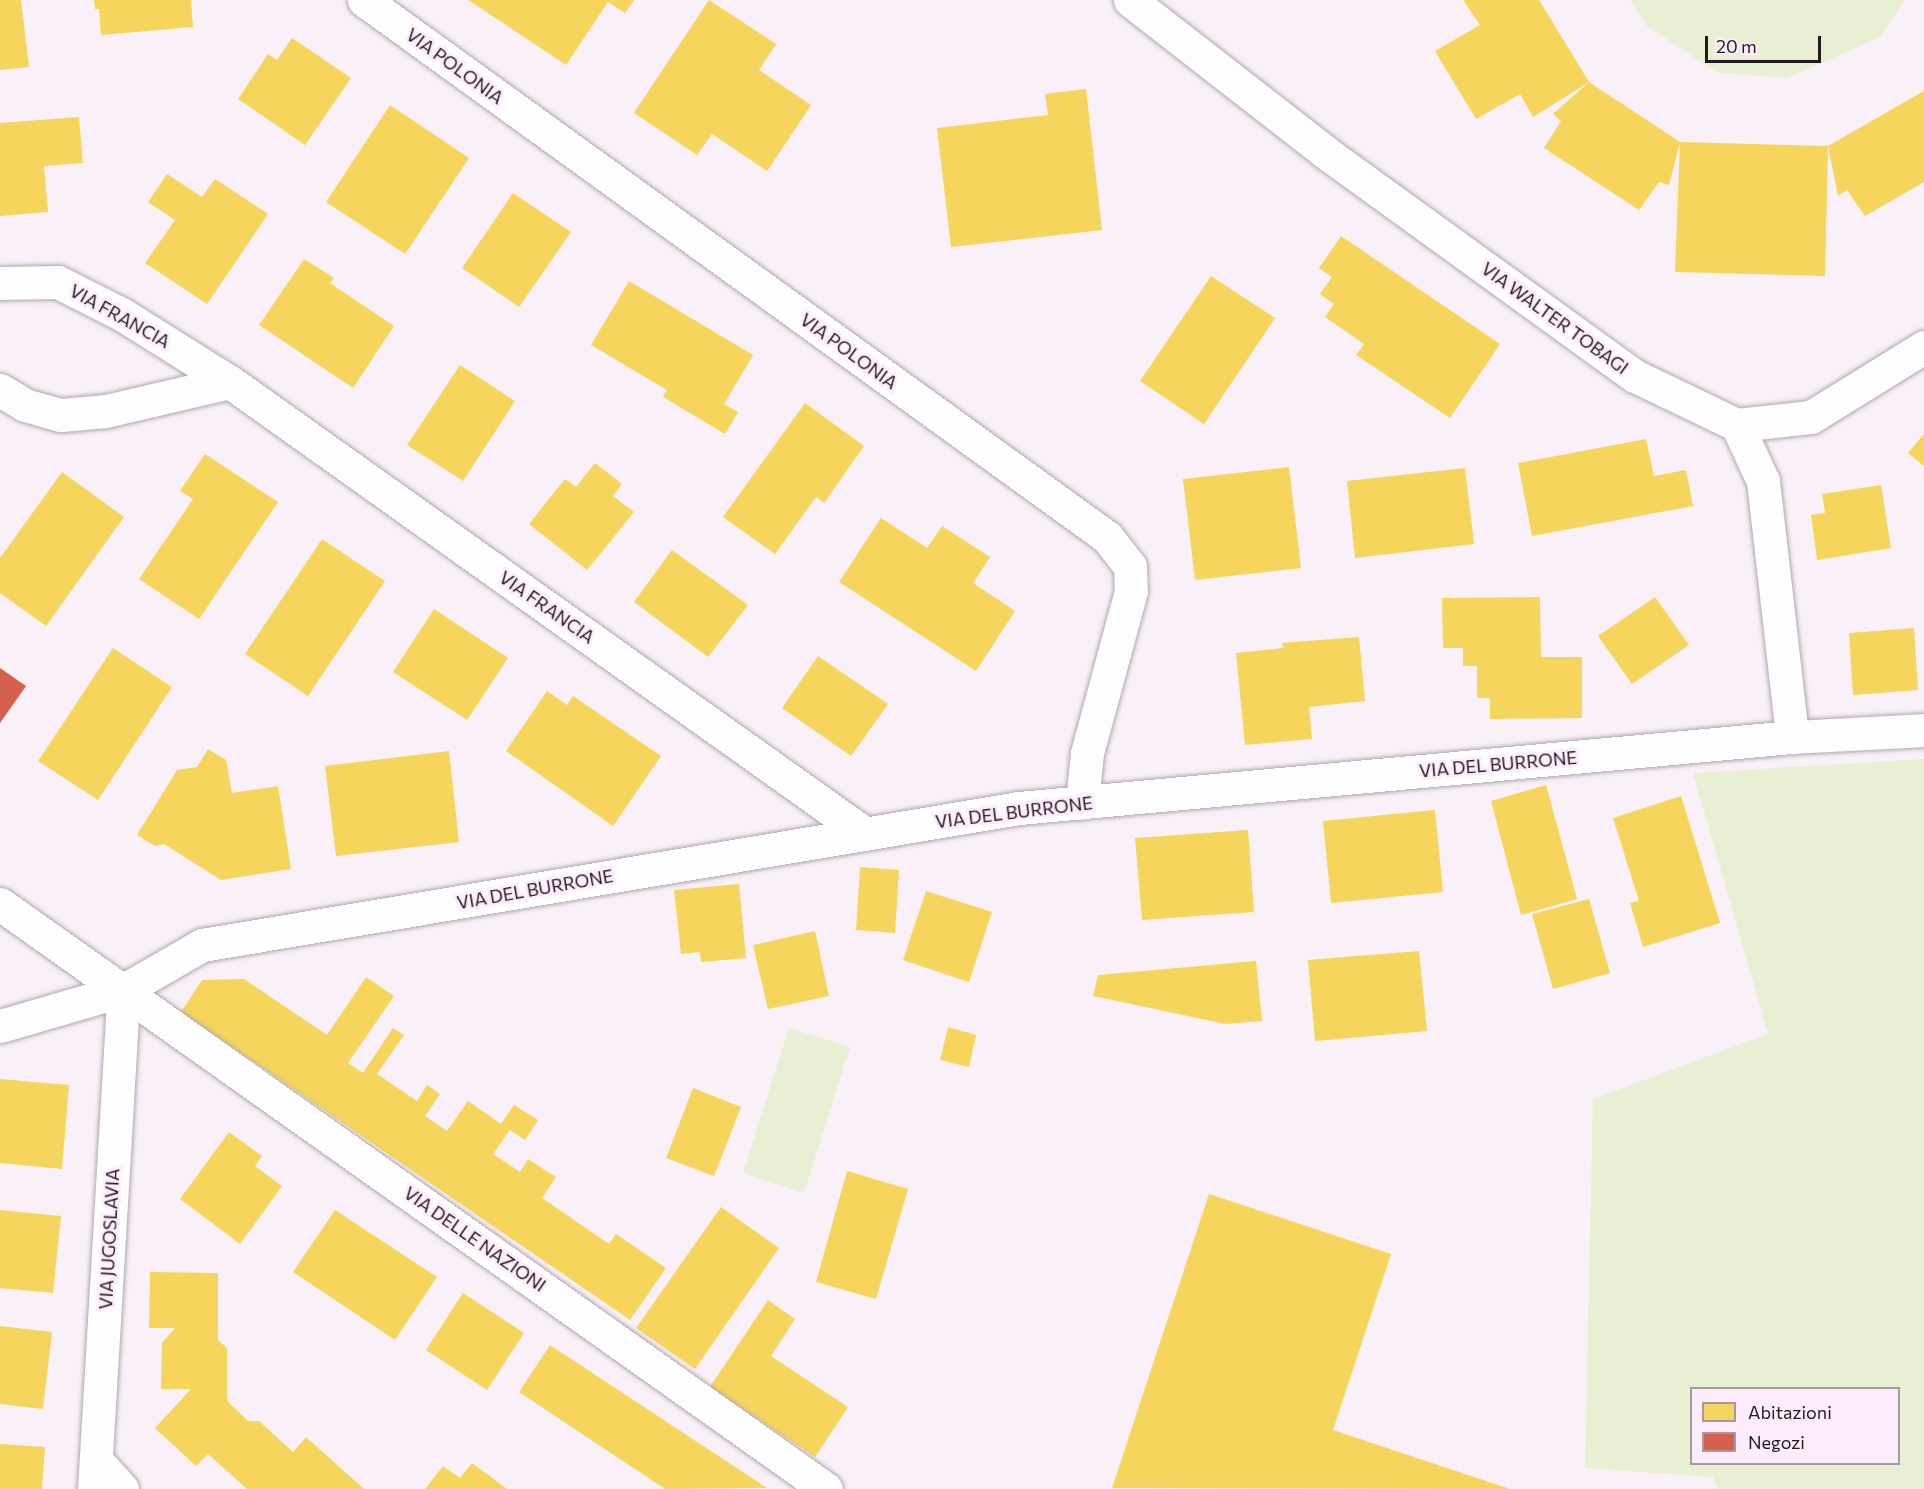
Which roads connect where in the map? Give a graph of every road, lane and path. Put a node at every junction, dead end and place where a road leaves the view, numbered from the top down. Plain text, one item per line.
1 (364, 0) edge
2 (1130, 0) edge
3 (0, 283) edge
4 (1924, 346) edge
5 (230, 382) junction
6 (0, 390) edge
7 (1737, 425) junction
8 (1924, 730) edge
9 (1792, 737) junction
10 (1082, 803) junction
11 (864, 833) junction
12 (0, 904) edge
13 (124, 990) junction
14 (0, 1026) edge
15 (95, 1475) edge
16 (122, 1489) edge
17 (826, 1489) edge

1 - 10 street, VIA POLONIA
2 - 7 street, VIA WALTER TOBAGI
3 - 5 street, VIA FRANCIA
4 - 7 street
5 - 6 street
5 - 11 street, VIA FRANCIA
7 - 9 street
8 - 9 street, VIA DEL BURRONE
9 - 10 street, VIA DEL BURRONE
10 - 11 street, VIA DEL BURRONE
11 - 13 street, VIA DEL BURRONE
12 - 13 street, VIA DELLE NAZIONI
13 - 14 street, VIA DEL BURRONE
13 - 15 street, VIA JUGOSLAVIA
13 - 17 street, VIA DELLE NAZIONI
15 - 16 street

